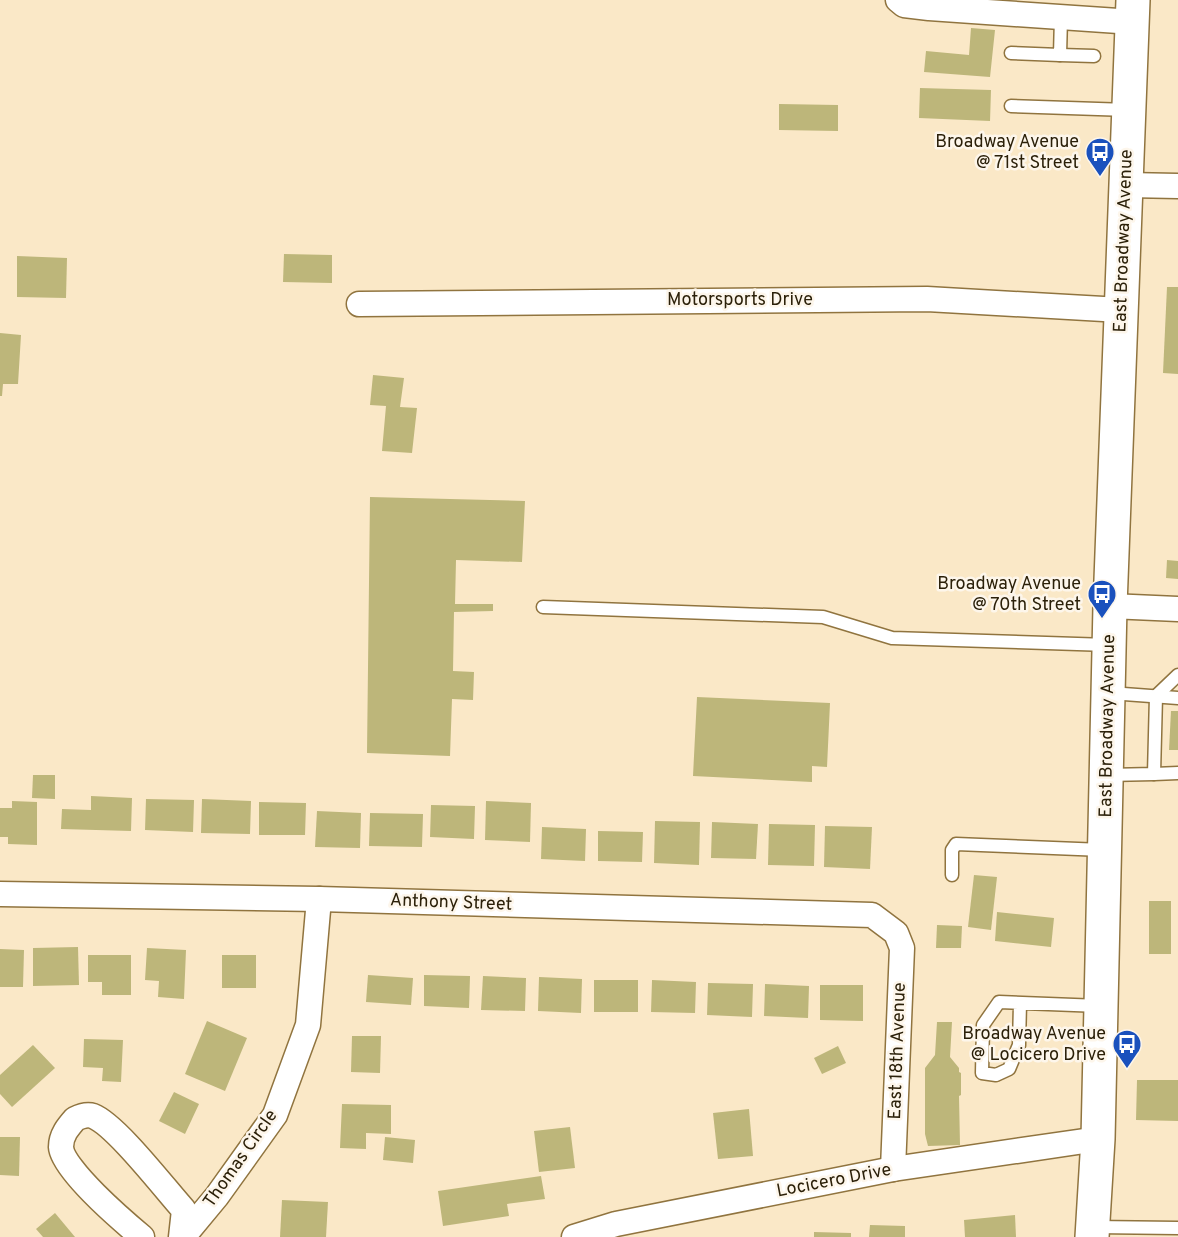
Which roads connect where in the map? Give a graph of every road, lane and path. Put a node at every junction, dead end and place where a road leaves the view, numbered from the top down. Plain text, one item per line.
1 (898, 0) edge
2 (1133, 11) edge
3 (1061, 17) junction
4 (1011, 53) dead end
5 (1060, 55) junction
6 (1094, 56) dead end
7 (1011, 106) dead end
8 (1130, 110) junction
9 (1127, 185) junction
10 (1178, 186) edge
11 (359, 304) dead end
12 (1122, 310) junction
13 (1110, 606) junction
14 (543, 607) dead end
15 (1178, 609) edge
16 (1109, 645) junction
17 (1178, 675) edge
18 (1108, 693) junction
19 (1156, 696) junction
20 (1178, 698) edge
21 (1178, 773) edge
22 (1154, 774) junction
23 (1106, 776) junction
24 (1105, 850) junction
25 (952, 876) dead end
26 (0, 894) edge
27 (319, 899) junction
28 (896, 933) joint
29 (1020, 1003) junction
30 (1101, 1006) junction
31 (1098, 1139) junction
32 (893, 1169) junction
33 (1178, 1228) edge
34 (1092, 1232) edge
35 (142, 1237) edge
36 (182, 1237) edge
37 (574, 1237) edge

1 - 3 street
2 - 3 street
2 - 8 main road, East Broadway Avenue
3 - 5 lane
4 - 5 lane
5 - 6 lane
7 - 8 lane
8 - 9 main road, East Broadway Avenue
9 - 10 street
9 - 12 main road, East Broadway Avenue
11 - 12 street, Motorsports Drive
12 - 13 main road, East Broadway Avenue
13 - 15 street
13 - 16 main road, East Broadway Avenue
14 - 16 lane
16 - 18 main road, East Broadway Avenue
17 - 19 lane
18 - 19 lane
18 - 23 main road, East Broadway Avenue
19 - 20 lane
19 - 22 lane
21 - 22 lane
22 - 23 lane
23 - 24 main road, East Broadway Avenue
24 - 25 lane
24 - 30 main road, East Broadway Avenue
26 - 27 street, Anthony Street
27 - 28 street, Anthony Street
27 - 36 street, Thomas Circle
28 - 32 street, East 18th Avenue
29 - 29 lane
29 - 30 lane
30 - 31 main road, East Broadway Avenue
31 - 32 street, Locicero Drive
31 - 34 main road, East Broadway Avenue
32 - 37 street, Locicero Drive
33 - 34 lane
35 - 36 street

